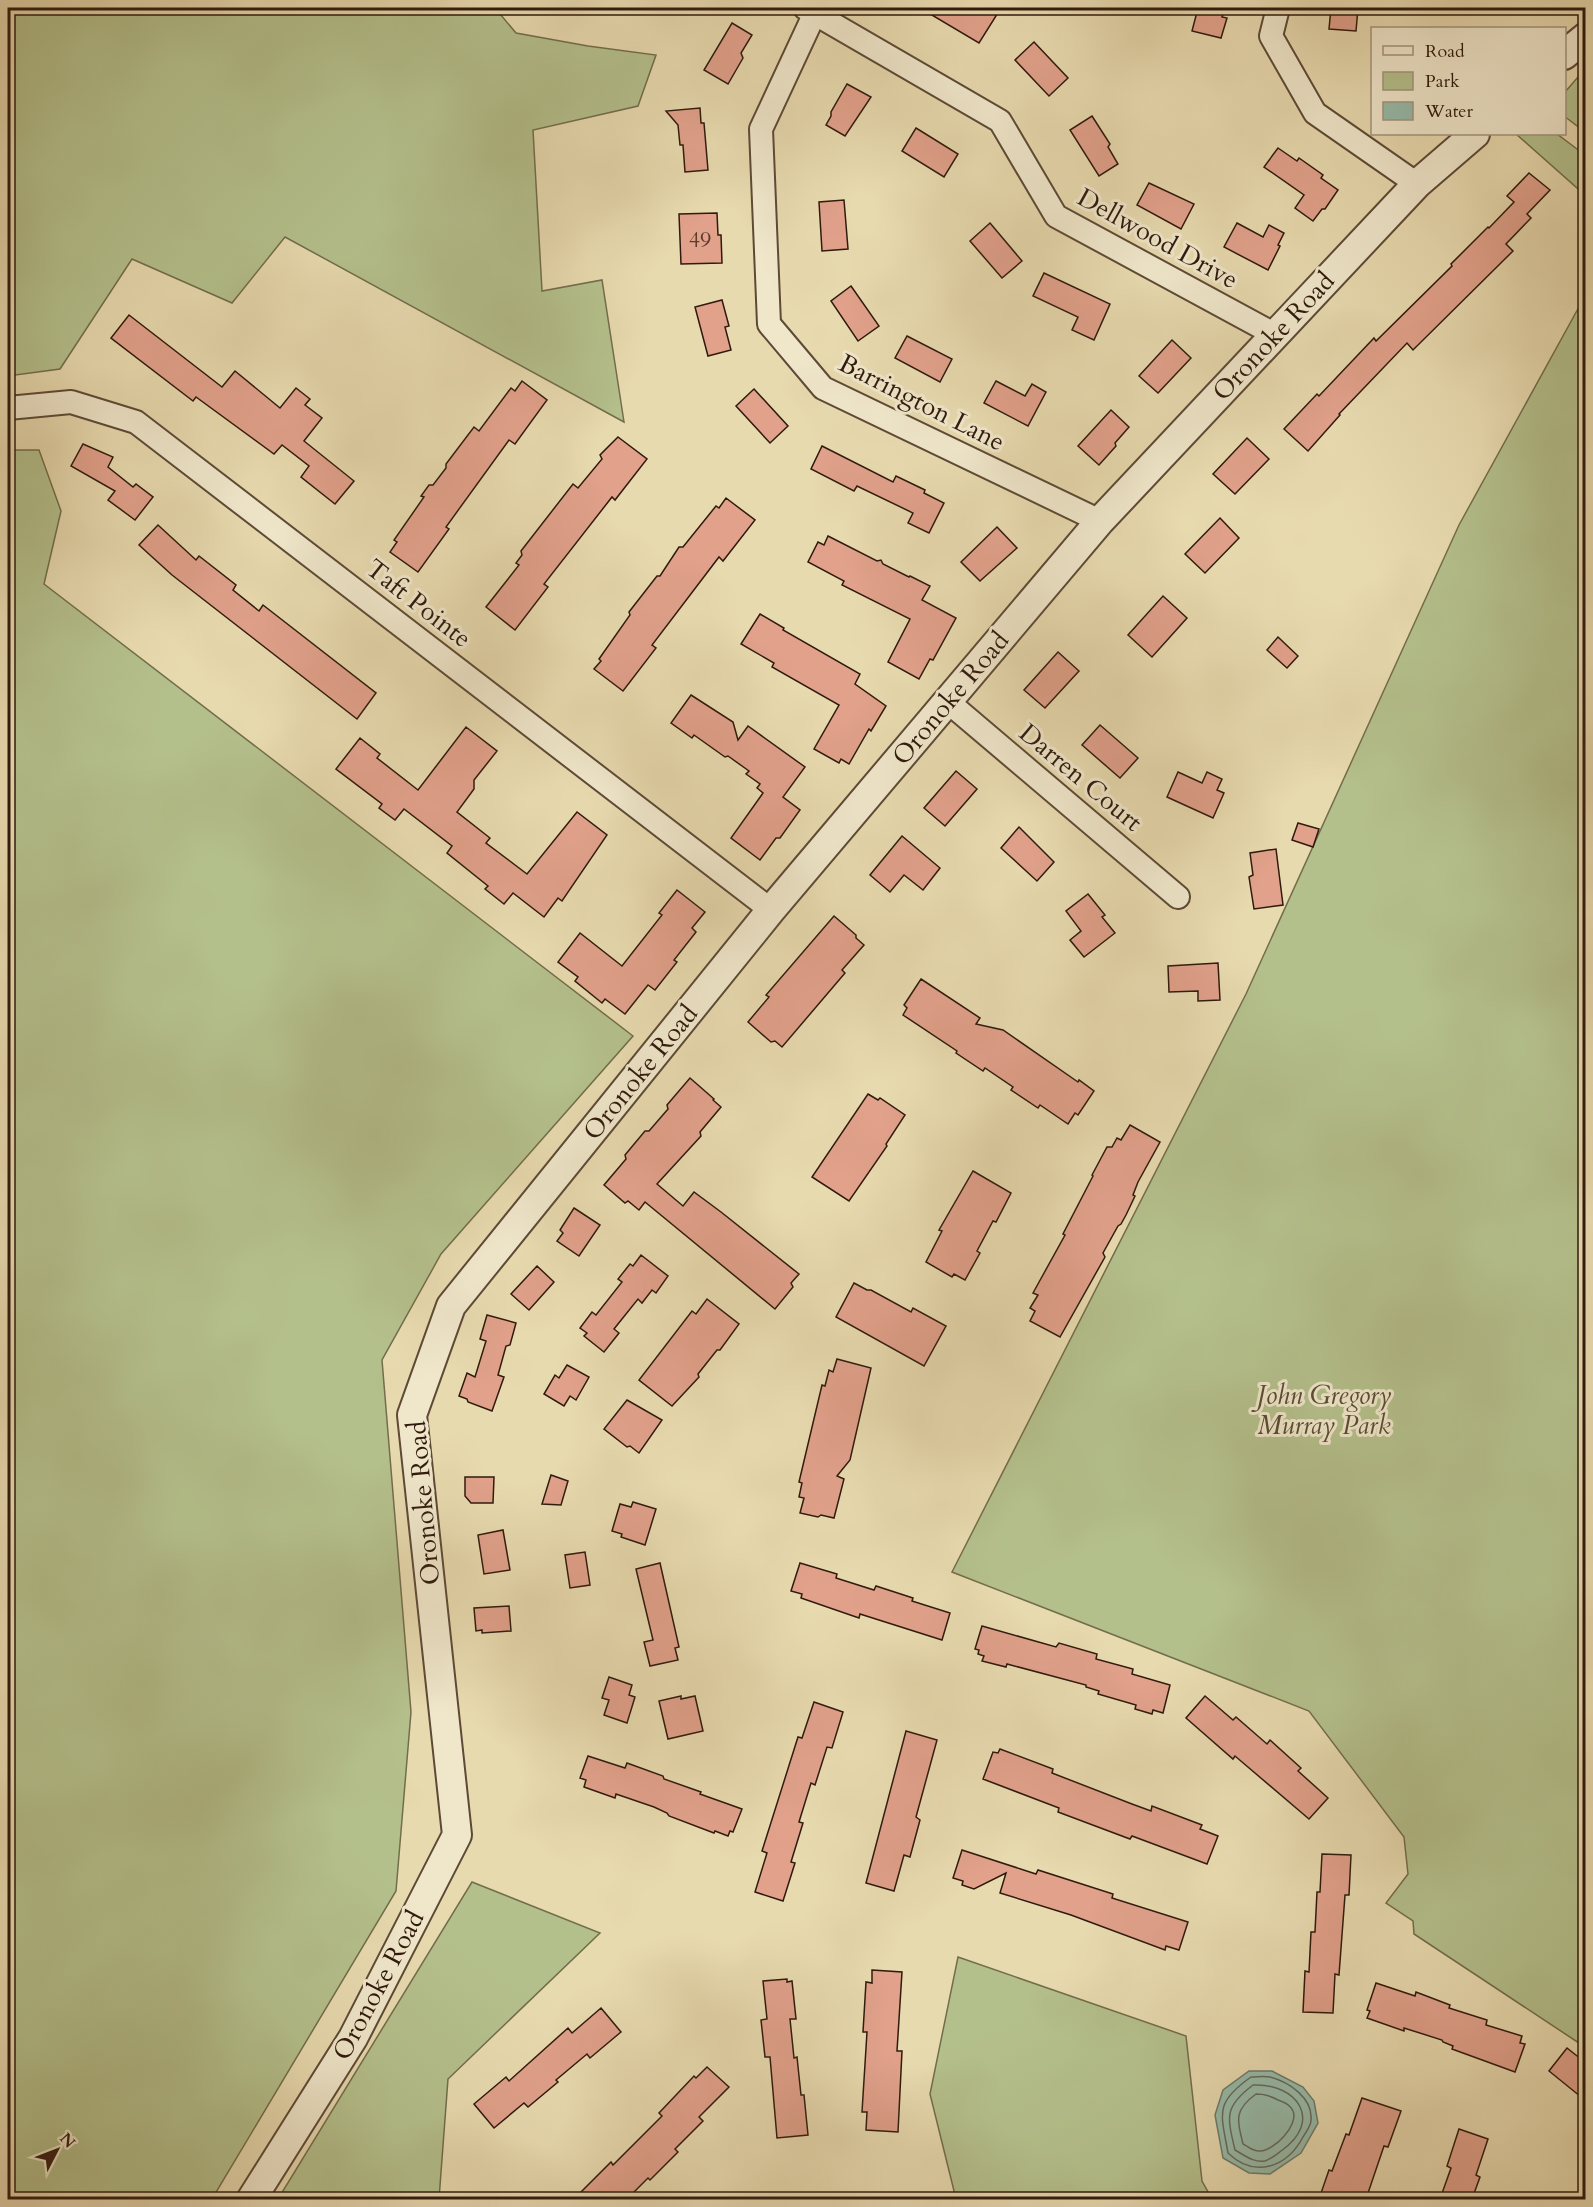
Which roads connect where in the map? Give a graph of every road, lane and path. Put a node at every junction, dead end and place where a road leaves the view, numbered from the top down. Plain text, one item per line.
1 (1278, 8) edge
2 (810, 11) edge
3 (1586, 37) edge
4 (1566, 53) edge
5 (1474, 135) edge
6 (1417, 184) junction
7 (1274, 334) junction
8 (8, 408) edge
9 (1100, 521) junction
10 (947, 701) junction
11 (1178, 897) dead end
12 (771, 910) junction
13 (251, 2199) edge

1 - 6 street
2 - 7 street, Dellwood Drive
2 - 9 street, Barrington Lane
3 - 4 street
5 - 6 street, Oronoke Road
6 - 7 street, Oronoke Road
7 - 9 street, Oronoke Road
8 - 12 street, Taft Pointe
9 - 10 street, Oronoke Road
10 - 11 street, Darren Court
10 - 12 street, Oronoke Road
12 - 13 street, Oronoke Road

